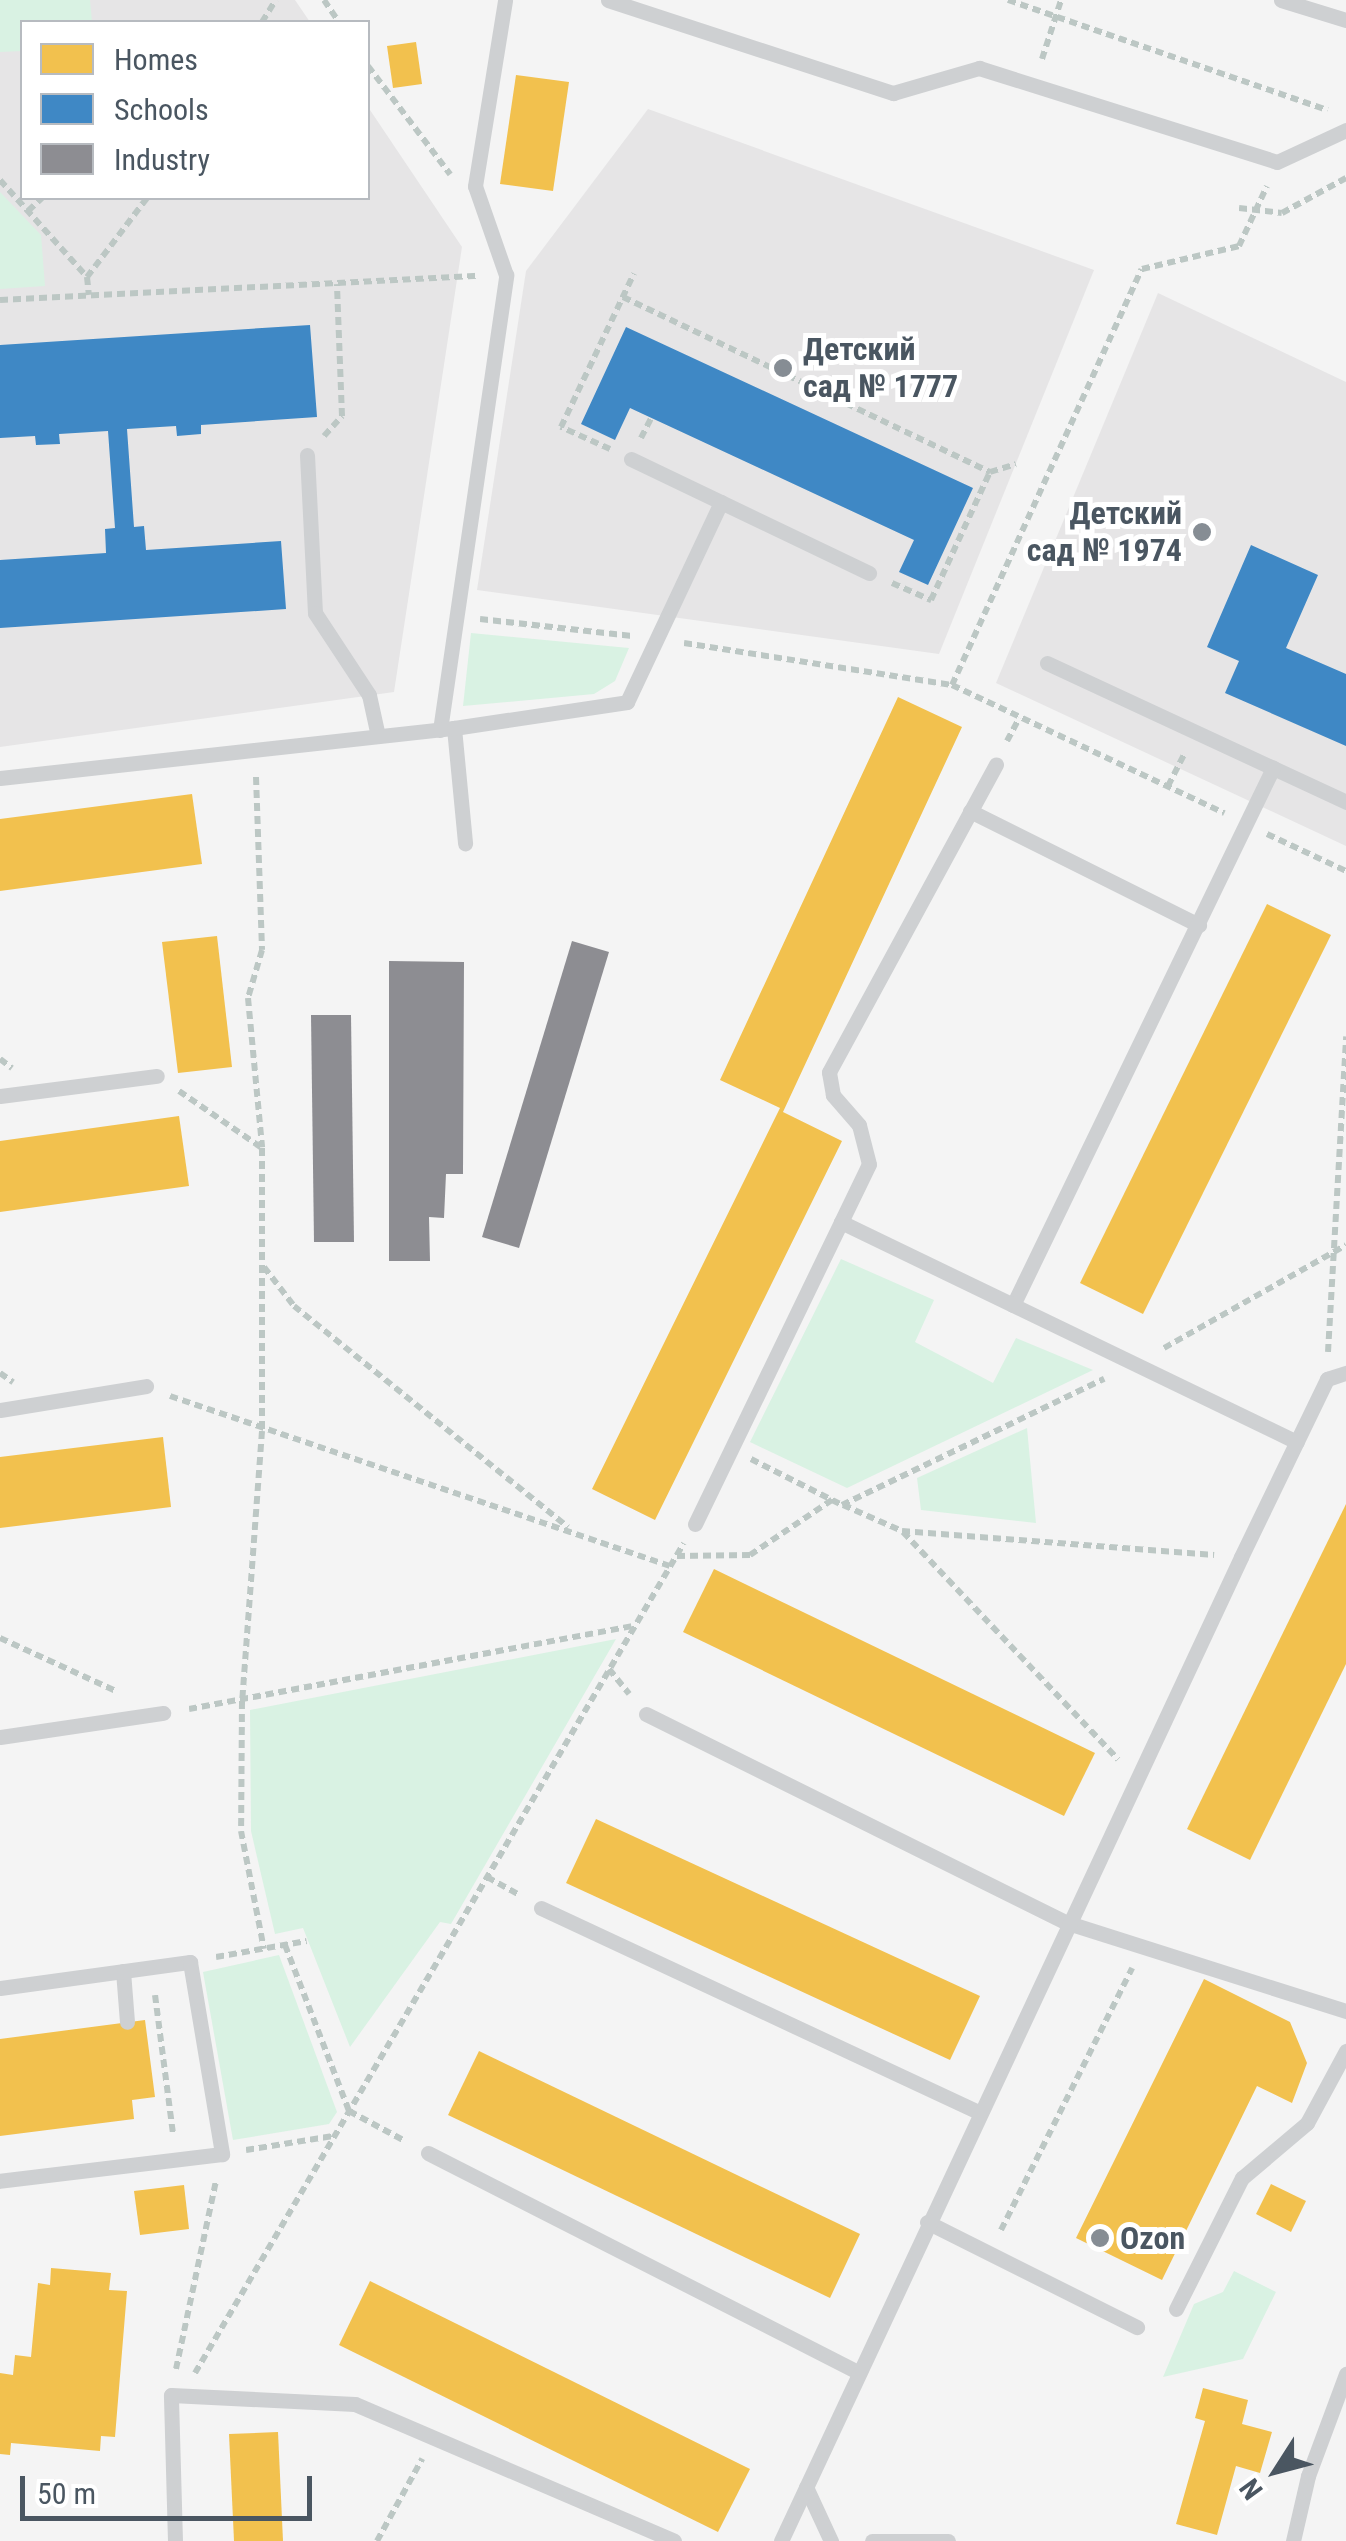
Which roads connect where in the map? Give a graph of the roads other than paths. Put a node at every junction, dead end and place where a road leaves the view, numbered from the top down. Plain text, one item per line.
1 (505, 0) edge
2 (608, 0) edge
3 (1282, 0) edge
4 (1346, 20) edge
5 (1346, 130) edge
6 (307, 455) road end
7 (631, 459) road end
8 (721, 502) junction
9 (869, 573) road end
10 (1048, 663) dead end
11 (447, 729) junction
12 (378, 736) junction
13 (996, 764) dead end
14 (1273, 768) junction
15 (0, 778) edge
16 (1346, 802) edge
17 (970, 811) junction
18 (466, 842) dead end
19 (1200, 925) junction
20 (157, 1076) road end
21 (0, 1096) edge
22 (841, 1222) junction
23 (1013, 1305) junction
24 (1346, 1373) edge
25 (146, 1386) road end
26 (0, 1410) edge
27 (1297, 1442) junction
28 (695, 1524) road end
29 (163, 1713) road end
30 (646, 1714) dead end
31 (0, 1737) edge
32 (541, 1908) road end
33 (1065, 1922) junction
34 (122, 1971) junction
35 (0, 1988) edge
36 (1346, 2011) edge
37 (127, 2022) dead end
38 (1346, 2051) edge
39 (978, 2112) junction
40 (428, 2154) road end
41 (0, 2180) edge
42 (927, 2222) junction
43 (1176, 2309) dead end
44 (1136, 2326) dead end
45 (857, 2372) junction
46 (1346, 2374) edge
47 (806, 2487) junction
48 (175, 2541) edge
49 (674, 2541) edge
50 (781, 2541) edge
51 (830, 2541) edge
52 (872, 2541) edge
53 (948, 2541) edge
54 (1294, 2541) edge

1 - 11 lane
2 - 5 lane
3 - 4 lane
6 - 12 lane
7 - 8 lane
8 - 9 lane
8 - 11 lane
10 - 14 lane
11 - 12 lane
11 - 18 lane
12 - 15 lane
13 - 17 lane
14 - 16 lane
14 - 19 lane
17 - 19 lane
17 - 22 lane
19 - 23 lane
20 - 21 lane
22 - 23 lane
22 - 28 lane
23 - 27 lane
24 - 27 lane
25 - 26 lane
27 - 33 lane
29 - 31 lane
30 - 33 lane
32 - 39 lane
33 - 36 lane
33 - 39 lane
34 - 35 lane
34 - 37 lane
34 - 41 lane
38 - 43 lane
39 - 42 lane
40 - 45 lane
42 - 44 lane
42 - 45 lane
45 - 47 lane
46 - 54 lane
47 - 50 lane
47 - 51 lane
48 - 49 lane
52 - 53 lane

